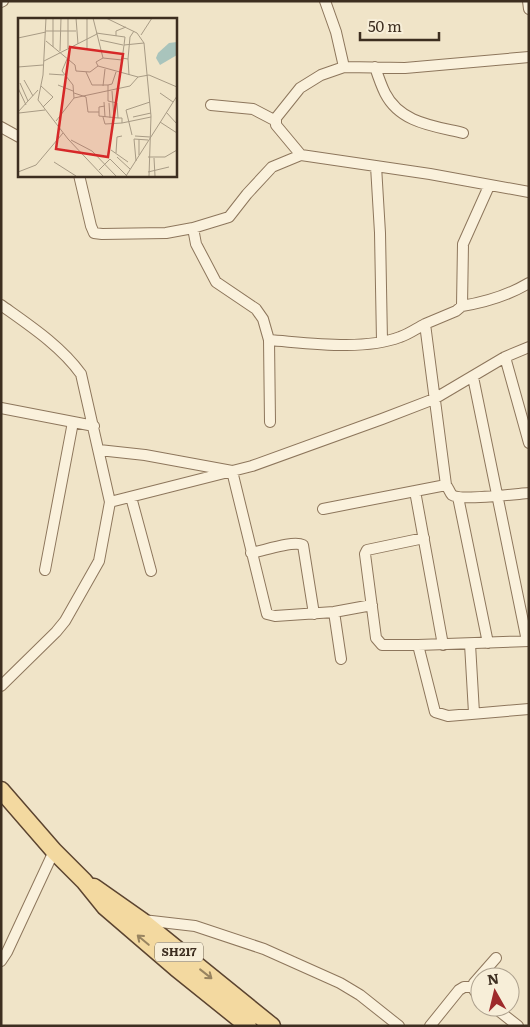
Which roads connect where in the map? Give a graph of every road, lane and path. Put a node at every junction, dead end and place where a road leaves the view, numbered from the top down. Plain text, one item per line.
1 (325, 1) edge
2 (528, 1) edge
3 (529, 9) edge
4 (529, 56) edge
5 (344, 67) junction
6 (375, 67) junction
7 (211, 105) dead end
8 (276, 121) junction
9 (1, 127) edge
10 (463, 133) dead end
11 (18, 136) edge
12 (301, 155) junction
13 (376, 166) junction
14 (82, 176) edge
15 (489, 186) junction
16 (529, 192) edge
17 (193, 228) junction
18 (529, 283) edge
19 (1, 305) edge
20 (462, 306) junction
21 (425, 324) junction
22 (269, 340) junction
23 (382, 341) junction
24 (529, 347) edge
25 (505, 357) junction
26 (473, 376) junction
27 (434, 399) junction
28 (1, 408) edge
29 (73, 422) junction
30 (270, 422) dead end
31 (94, 426) junction
32 (529, 443) edge
33 (99, 450) junction
34 (232, 471) junction
35 (446, 485) junction
36 (415, 491) junction
37 (529, 493) edge
38 (498, 496) junction
39 (131, 497) junction
40 (458, 497) junction
41 (110, 502) junction
42 (323, 509) dead end
43 (424, 538) junction
44 (251, 553) junction
45 (45, 570) dead end
46 (152, 571) dead end
47 (372, 605) junction
48 (334, 612) junction
49 (314, 614) junction
50 (528, 641) edge
51 (488, 643) junction
52 (470, 644) junction
53 (418, 645) junction
54 (443, 645) junction
55 (341, 659) dead end
56 (1, 686) edge
57 (529, 709) edge
58 (474, 713) junction
59 (1, 790) edge
60 (54, 851) junction
61 (84, 881) junction
62 (141, 920) junction
63 (496, 958) dead end
64 (1, 961) edge
65 (488, 967) edge
66 (470, 987) edge
67 (507, 1017) edge
68 (248, 1026) edge
69 (272, 1026) edge
70 (399, 1026) edge
71 (430, 1026) edge
72 (518, 1026) edge

1 - 5 street
2 - 3 street
4 - 6 street
5 - 6 street
5 - 8 street
6 - 10 street
7 - 8 street
8 - 12 street
9 - 11 street
12 - 13 street
12 - 17 street
13 - 15 street
13 - 23 street
14 - 17 street
15 - 16 street
15 - 20 street
17 - 22 street
18 - 20 street
19 - 31 street
20 - 21 street
21 - 23 street
21 - 27 street
22 - 23 street
22 - 30 street
24 - 25 street
25 - 26 street
25 - 32 street
26 - 27 street
26 - 38 street
27 - 34 street
27 - 35 street
28 - 29 street
29 - 31 street
29 - 45 street
31 - 33 street
33 - 34 street
33 - 41 street
34 - 39 street
34 - 44 street
35 - 36 street
35 - 40 street
36 - 42 street
36 - 43 street
37 - 38 street
38 - 40 street
38 - 50 street
39 - 41 street
39 - 46 street
40 - 51 street
41 - 56 street
43 - 47 street
43 - 54 street
44 - 49 street
44 - 49 street
47 - 48 street
47 - 53 street
48 - 49 street
48 - 55 street
50 - 51 street
51 - 52 street
52 - 54 street
52 - 58 street
53 - 54 street
53 - 58 street
57 - 58 street
59 - 60 main road, SH217
60 - 61 main road, SH217
60 - 64 street
61 - 62 main road, SH217
68 -> 61 main road, SH217
62 -> 69 main road, SH217
62 - 70 street
63 - 65 street
66 - 71 street
67 - 72 street

